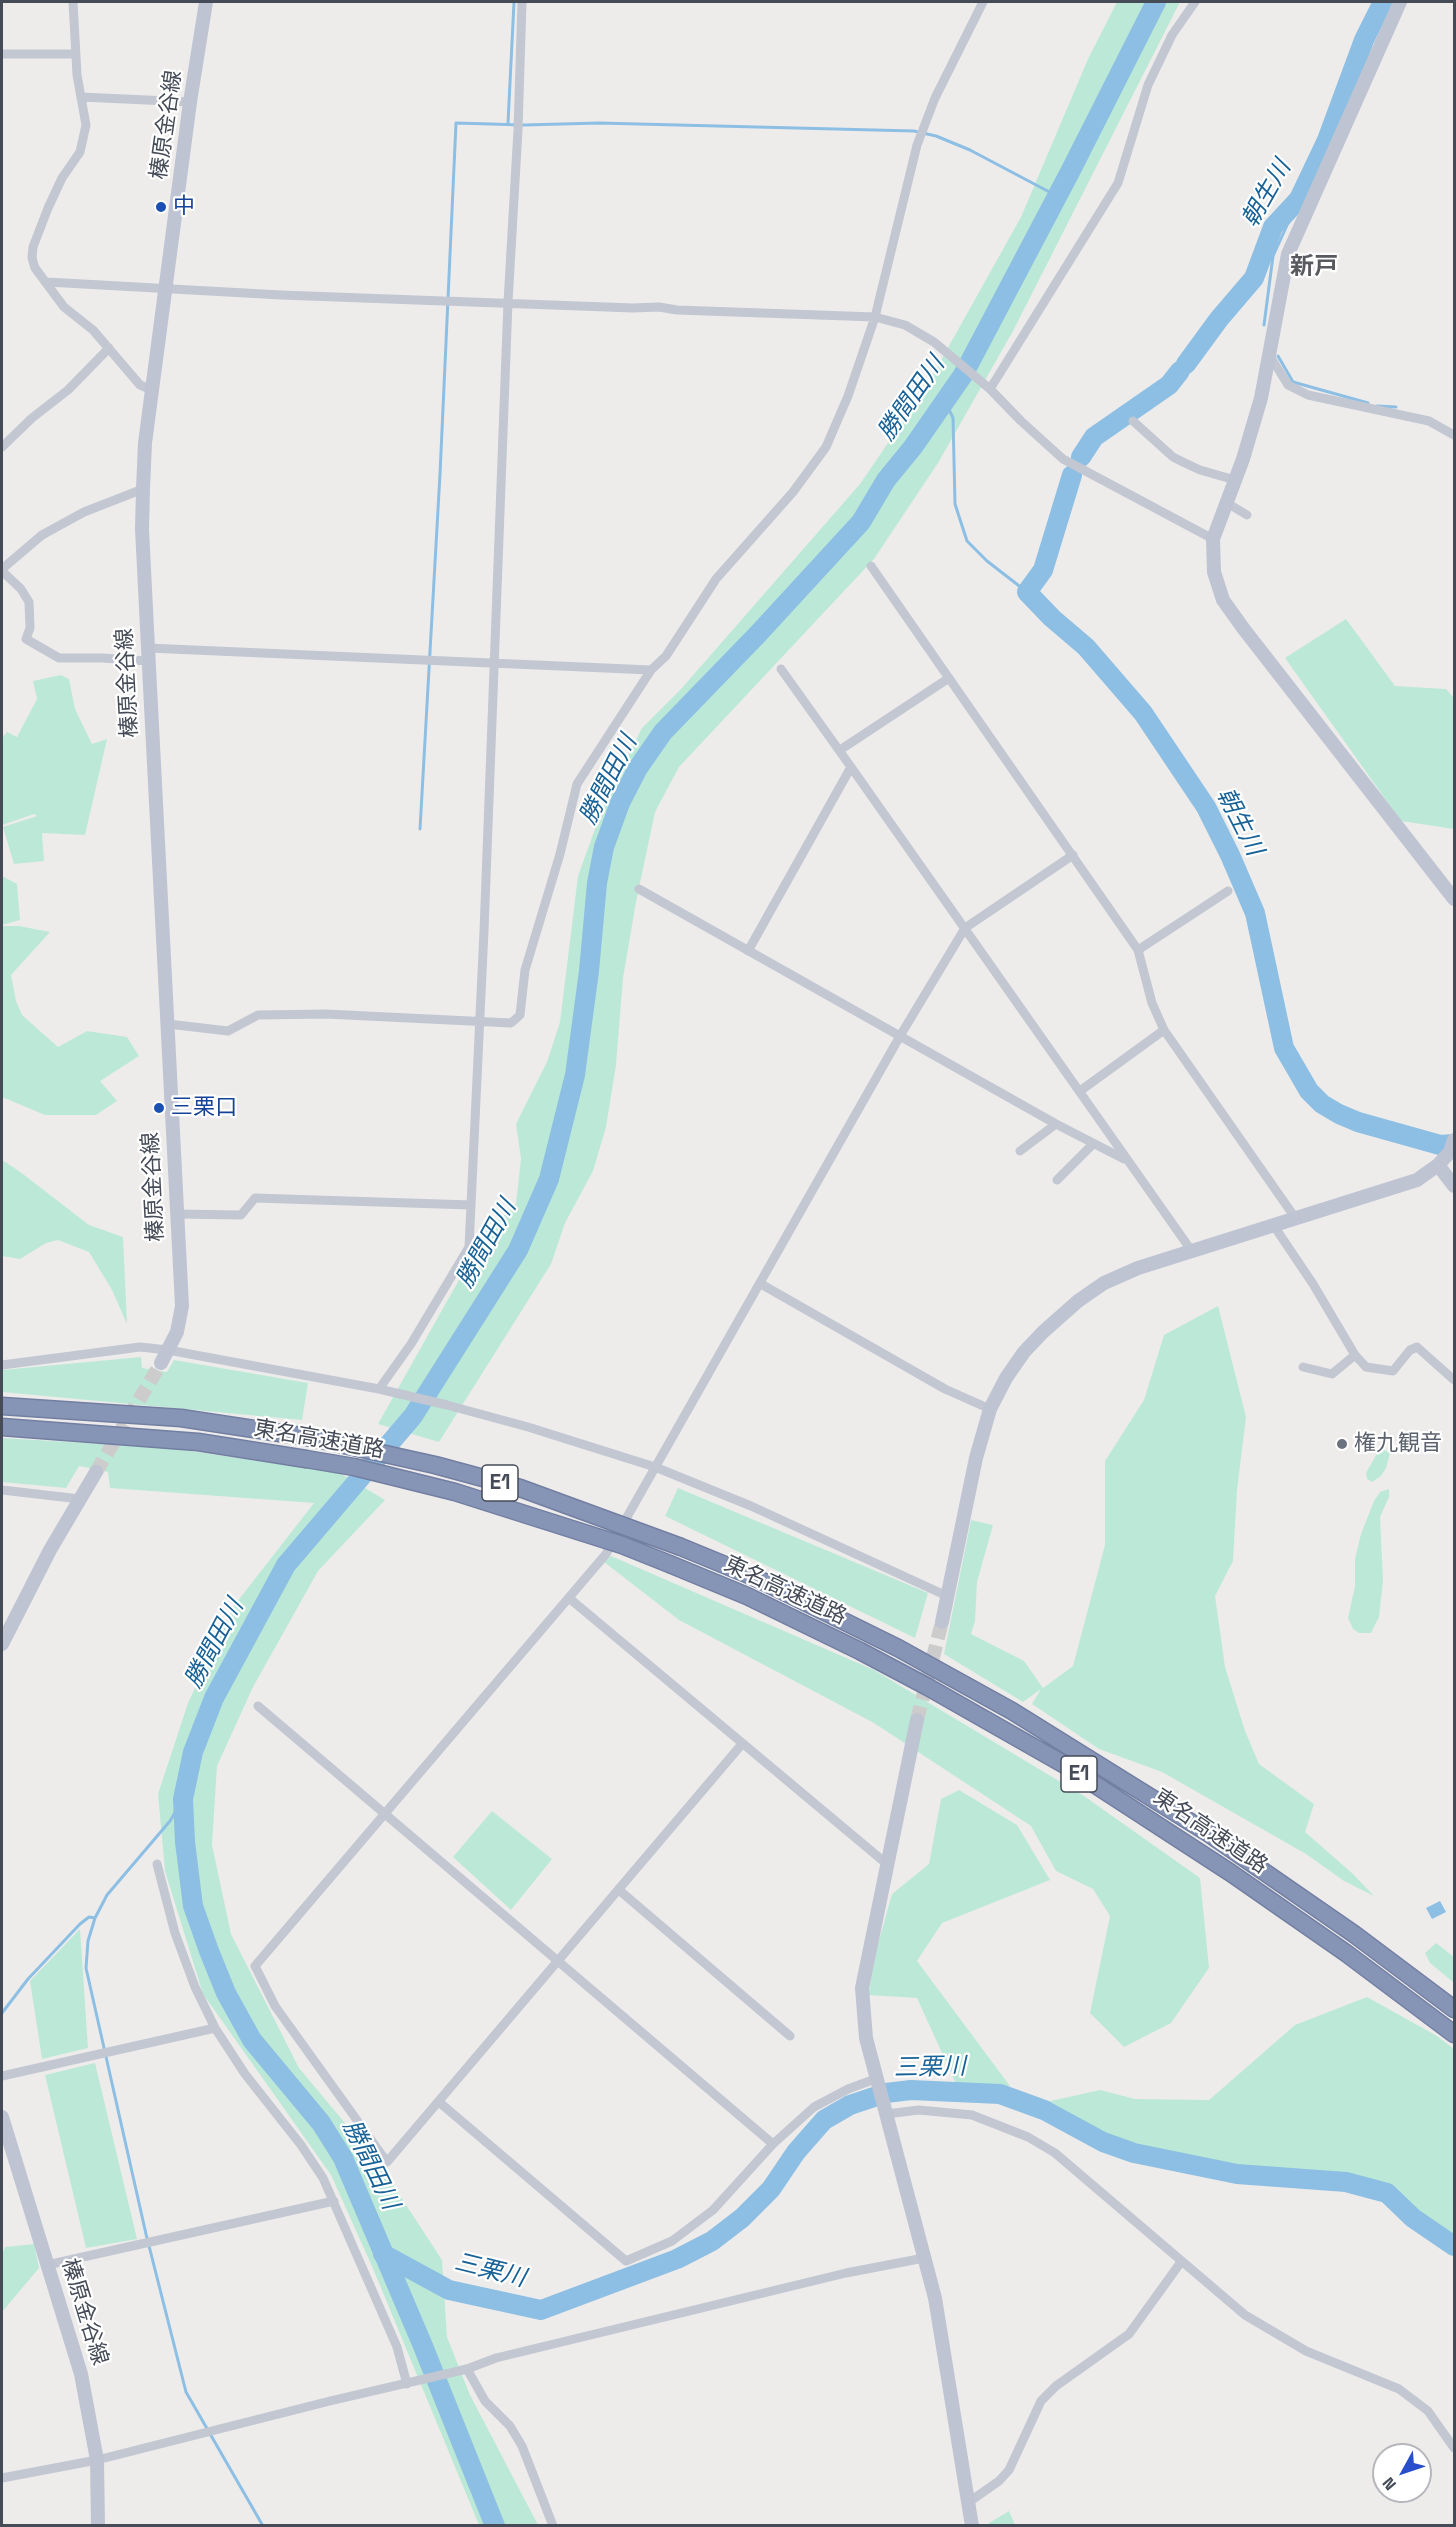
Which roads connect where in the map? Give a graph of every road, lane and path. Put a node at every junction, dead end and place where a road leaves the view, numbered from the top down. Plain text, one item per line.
1 (74, 2) edge
2 (206, 2) edge
3 (522, 2) edge
4 (983, 2) edge
5 (1195, 2) edge
6 (1400, 2) edge
7 (2, 54) edge
8 (76, 54) junction
9 (81, 97) junction
10 (190, 102) junction
11 (47, 282) junction
12 (165, 288) junction
13 (508, 302) junction
14 (875, 317) junction
15 (109, 348) junction
16 (1270, 356) junction
17 (990, 389) junction
18 (152, 390) junction
19 (1133, 421) dead end
20 (1455, 435) edge
21 (2, 447) edge
22 (1235, 480) junction
23 (143, 489) junction
24 (1227, 503) junction
25 (1247, 515) dead end
26 (1213, 539) junction
27 (871, 567) dead end
28 (2, 570) edge
29 (148, 655) junction
30 (494, 661) junction
31 (781, 669) dead end
32 (651, 670) junction
33 (949, 678) junction
34 (840, 750) junction
35 (851, 767) junction
36 (1073, 855) junction
37 (639, 888) dead end
38 (1228, 891) dead end
39 (1455, 899) edge
40 (965, 928) junction
41 (1138, 950) junction
42 (748, 951) junction
43 (478, 1022) junction
44 (168, 1024) junction
45 (1164, 1030) junction
46 (900, 1036) junction
47 (1080, 1091) junction
48 (1056, 1124) junction
49 (1093, 1144) junction
50 (1452, 1146) edge
51 (1020, 1151) dead end
52 (1126, 1160) junction
53 (1438, 1165) junction
54 (1057, 1180) dead end
55 (1455, 1186) edge
56 (471, 1204) junction
57 (176, 1214) junction
58 (1296, 1219) junction
59 (1274, 1226) junction
60 (1191, 1250) junction
61 (761, 1284) junction
62 (168, 1350) junction
63 (1355, 1355) junction
64 (161, 1363) tunnel mouth
65 (2, 1365) edge
66 (1303, 1368) dead end
67 (1455, 1380) edge
68 (379, 1389) junction
69 (2, 1406) edge
70 (990, 1409) junction
71 (2, 1427) edge
72 (655, 1467) junction
73 (96, 1472) tunnel mouth
74 (2, 1490) edge
75 (80, 1499) junction
76 (947, 1596) junction
77 (569, 1598) junction
78 (942, 1622) tunnel mouth
79 (2, 1644) edge
80 (258, 1706) dead end
81 (917, 1720) tunnel mouth
82 (742, 1744) junction
83 (385, 1814) junction
84 (157, 1864) dead end
85 (888, 1865) junction
86 (619, 1890) junction
87 (559, 1962) junction
88 (1455, 2009) edge
89 (216, 2028) junction
90 (1455, 2034) edge
91 (790, 2036) dead end
92 (2, 2076) edge
93 (875, 2079) junction
94 (439, 2102) junction
95 (886, 2114) junction
96 (2, 2117) edge
97 (773, 2144) junction
98 (334, 2201) junction
99 (924, 2258) junction
100 (1181, 2262) junction
101 (47, 2265) junction
102 (464, 2370) junction
103 (410, 2384) junction
104 (1455, 2448) edge
105 (97, 2460) junction
106 (2, 2478) edge
107 (969, 2502) junction
108 (98, 2526) edge
109 (553, 2526) edge
110 (972, 2526) edge

1 - 8 street
2 - 10 street, 榛原金谷線
3 - 13 street
4 - 14 street
5 - 17 street
6 - 16 street
7 - 8 street
8 - 9 street
9 - 10 street
9 - 11 street
10 - 12 street, 榛原金谷線
11 - 12 street
11 - 15 street
12 - 13 street
12 - 18 street, 榛原金谷線
13 - 14 street
13 - 30 street
14 - 17 street
14 - 32 street
15 - 18 street
15 - 21 street
16 - 20 street
16 - 22 street
17 - 26 street
18 - 23 street, 榛原金谷線
19 - 22 street
22 - 24 street
23 - 28 street
23 - 29 street, 榛原金谷線
24 - 25 street
24 - 26 street
26 - 39 street
27 - 33 street
28 - 29 street
29 - 30 street
29 - 44 street, 榛原金谷線
30 - 32 street
30 - 43 street
31 - 34 street
32 - 43 street
33 - 34 street
33 - 36 street
34 - 35 street
35 - 40 street
35 - 42 street
36 - 40 street
36 - 41 street
37 - 42 street
38 - 41 street
40 - 46 street
40 - 47 street
41 - 45 street
42 - 46 street
43 - 44 street
43 - 56 street
44 - 57 street, 榛原金谷線
45 - 47 street
45 - 58 street
46 - 48 street
46 - 61 street
47 - 52 street
48 - 49 street
48 - 51 street
49 - 52 street
49 - 54 street
50 - 53 street
52 - 60 street
53 - 55 street
53 - 58 street
56 - 57 street
56 - 68 street
57 - 62 street, 榛原金谷線
58 - 59 street
59 - 60 street
59 - 63 street
60 - 70 street
61 - 70 street
61 - 72 street
62 - 64 street, 榛原金谷線
62 - 65 street
62 - 68 street
63 - 66 street
63 - 67 street
68 - 72 street
69 - 88 highway, 東名高速道路 / E1, bridge
70 - 76 street
71 - 90 highway, 東名高速道路 / E1, bridge
72 - 76 street
72 - 77 street
73 - 75 street
74 - 75 street
75 - 79 street
76 - 78 street
77 - 82 street
77 - 83 street
80 - 83 street
81 - 85 street
82 - 85 street
82 - 86 street
83 - 87 street
83 - 94 street
84 - 89 street
85 - 93 street
86 - 87 street
86 - 91 street
87 - 94 street
87 - 97 street
89 - 92 street
89 - 98 street
93 - 95 street
93 - 97 street
94 - 97 street
95 - 99 street
95 - 100 street
96 - 101 street, 榛原金谷線
98 - 101 street
98 - 103 street
99 - 102 street
99 - 107 street
100 - 104 street
100 - 107 street
101 - 105 street, 榛原金谷線
102 - 103 street
102 - 109 street
103 - 105 street
105 - 106 street
105 - 108 street, 榛原金谷線
107 - 110 street

